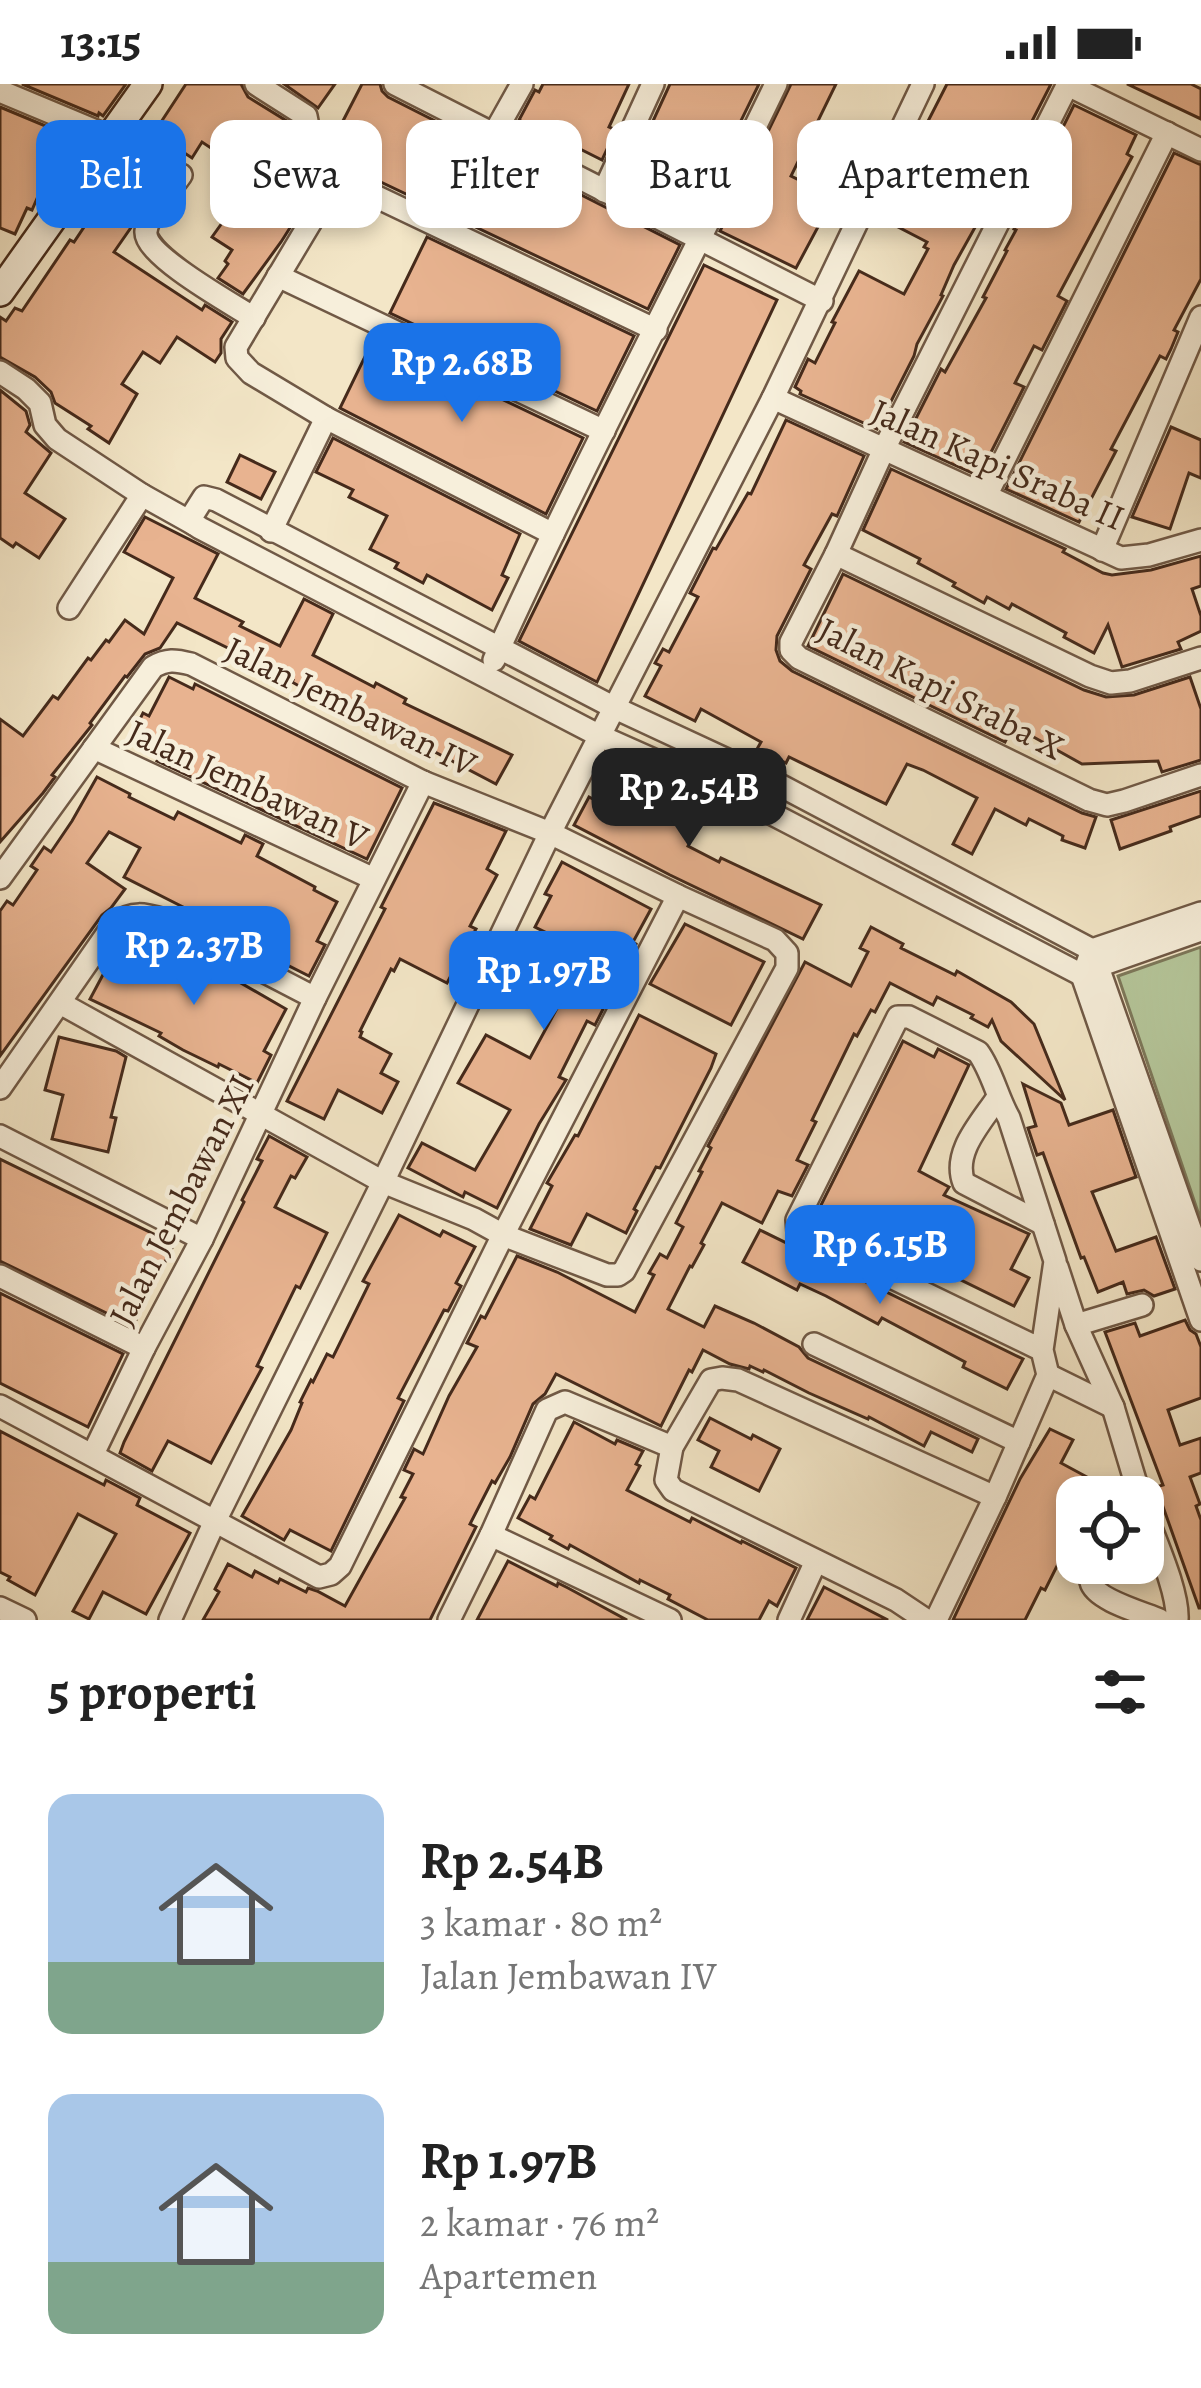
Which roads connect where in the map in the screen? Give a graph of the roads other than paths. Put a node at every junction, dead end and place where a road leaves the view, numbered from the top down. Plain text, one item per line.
1 (148, 84) edge
2 (256, 84) edge
3 (395, 84) edge
4 (522, 84) edge
5 (653, 84) edge
6 (776, 84) edge
7 (923, 84) edge
8 (1068, 84) edge
9 (0, 91) edge
10 (430, 92) edge
11 (69, 120) edge
12 (122, 120) edge
13 (307, 120) edge
14 (473, 120) edge
15 (502, 120) edge
16 (1167, 133) junction
17 (1201, 150) edge
18 (582, 180) edge
19 (604, 191) junction
20 (382, 199) edge
21 (36, 225) edge
22 (148, 228) edge
23 (307, 228) edge
24 (700, 241) junction
25 (11, 255) edge
26 (278, 276) junction
27 (0, 292) edge
28 (821, 301) junction
29 (1201, 317) edge
30 (254, 318) junction
31 (656, 330) junction
32 (0, 372) edge
33 (773, 398) junction
34 (326, 418) junction
35 (604, 431) junction
36 (884, 448) junction
37 (987, 494) junction
38 (142, 495) junction
39 (194, 524) junction
40 (271, 531) junction
41 (553, 534) junction
42 (1201, 540) edge
43 (1102, 550) junction
44 (836, 554) junction
45 (69, 608) dead end
46 (499, 649) junction
47 (1201, 658) edge
48 (486, 677) junction
49 (613, 707) junction
50 (600, 736) junction
51 (94, 748) junction
52 (1201, 775) edge
53 (770, 780) junction
54 (423, 782) junction
55 (758, 806) junction
56 (550, 833) junction
57 (0, 878) edge
58 (374, 879) junction
59 (677, 896) junction
60 (1201, 913) edge
61 (1201, 930) edge
62 (1091, 964) junction
63 (315, 998) junction
64 (59, 1003) junction
65 (0, 1088) edge
66 (998, 1097) junction
67 (262, 1114) junction
68 (0, 1136) edge
69 (383, 1182) junction
70 (1043, 1224) junction
71 (503, 1234) junction
72 (202, 1239) junction
73 (1201, 1260) edge
74 (1055, 1261) junction
75 (0, 1276) edge
76 (1142, 1305) dead end
77 (1201, 1320) edge
78 (1076, 1325) junction
79 (814, 1344) dead end
80 (144, 1348) junction
81 (1042, 1350) junction
82 (1048, 1375) junction
83 (0, 1406) edge
84 (1113, 1407) junction
85 (1019, 1442) junction
86 (672, 1447) junction
87 (93, 1454) junction
88 (1131, 1476) edge
89 (995, 1497) junction
90 (214, 1521) junction
91 (491, 1535) junction
92 (817, 1561) junction
93 (1164, 1568) edge
94 (1092, 1584) edge
95 (0, 1608) edge
96 (25, 1620) edge
97 (170, 1620) edge
98 (449, 1620) edge
99 (670, 1620) edge
100 (789, 1620) edge
101 (926, 1620) edge
102 (936, 1620) edge
103 (1160, 1620) edge
104 (1177, 1620) edge

1 - 12 street
2 - 13 street
3 - 10 street
4 - 15 street
5 - 19 street
6 - 24 street
7 - 28 street
8 - 16 street
8 - 36 street, Jalan Kapi Sraba X
9 - 11 street
10 - 14 street
16 - 17 street
16 - 37 street
18 - 19 street
19 - 24 street
20 - 31 street
21 - 25 street
22 - 30 street
23 - 26 street
24 - 28 street
24 - 31 street
25 - 27 street
26 - 30 street
26 - 35 street
28 - 33 street
29 - 43 street
30 - 34 street
31 - 35 street
32 - 38 street
33 - 36 street, Jalan Kapi Sraba II
33 - 49 street
34 - 40 street
34 - 41 street
35 - 41 street
36 - 37 street, Jalan Kapi Sraba II
36 - 44 street, Jalan Kapi Sraba X
37 - 43 street, Jalan Kapi Sraba II
38 - 39 street
38 - 45 street
39 - 40 street
39 - 48 street
40 - 46 street
41 - 46 street
42 - 43 street, Jalan Kapi Sraba II
44 - 47 street
44 - 52 street, Jalan Kapi Sraba X
46 - 48 street
46 - 49 street
48 - 50 street
49 - 50 street
49 - 53 street
50 - 55 street
50 - 56 street
51 - 54 street, Jalan Jembawan IV
51 - 57 street
51 - 58 street, Jalan Jembawan V
53 - 55 street
53 - 62 street
54 - 56 street, Jalan Jembawan IV
54 - 58 street, Jalan Jembawan XI
55 - 62 street
56 - 59 street, Jalan Jembawan IV
56 - 69 street
58 - 63 street, Jalan Jembawan XI
59 - 71 street
59 - 71 street, Jalan Jembawan IV
60 - 62 street
61 - 62 street
62 - 73 street
62 - 77 street
63 - 64 street
63 - 67 street, Jalan Jembawan XI
64 - 65 street
64 - 67 street
66 - 70 street
66 - 70 street
66 - 81 street
67 - 69 street
67 - 72 street, Jalan Jembawan XI
68 - 72 street
69 - 71 street
69 - 90 street
70 - 74 street
71 - 90 street
72 - 80 street, Jalan Jembawan XI
74 - 78 street
74 - 81 street
75 - 80 street
76 - 78 street
78 - 84 street
79 - 85 street
80 - 87 street, Jalan Jembawan XI
81 - 82 street
82 - 84 street
82 - 85 street
83 - 87 street
84 - 88 street
85 - 89 street
86 - 89 street
86 - 91 street
86 - 92 street
87 - 90 street
89 - 102 street
90 - 97 street
91 - 98 street
91 - 99 street
92 - 100 street
92 - 101 street
93 - 104 street
94 - 103 street
95 - 96 street

